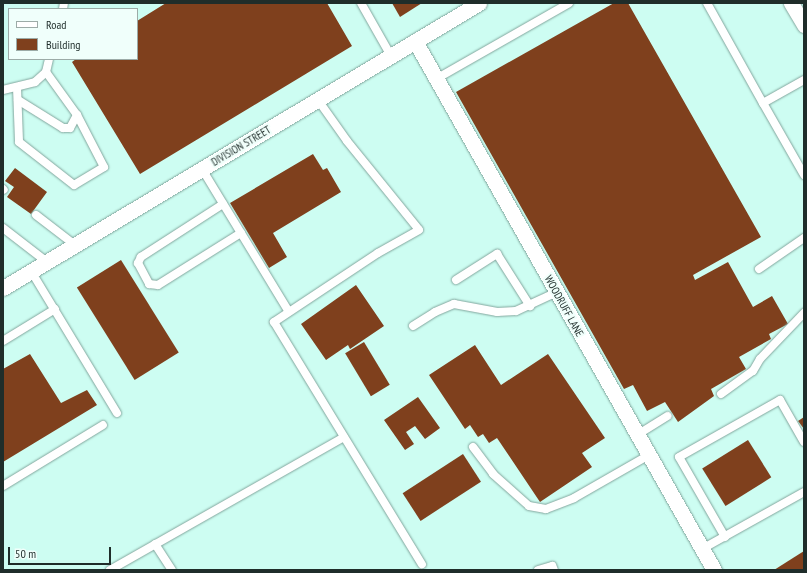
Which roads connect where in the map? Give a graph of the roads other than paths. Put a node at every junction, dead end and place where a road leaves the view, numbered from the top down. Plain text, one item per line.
1 (361, 3) edge
2 (479, 3) edge
3 (569, 3) edge
4 (707, 3) edge
5 (790, 3) edge
6 (804, 25) edge
7 (415, 41) junction
8 (391, 56) junction
9 (49, 60) edge
10 (46, 72) junction
11 (436, 79) junction
12 (804, 80) edge
13 (17, 87) junction
14 (3, 90) edge
15 (18, 100) junction
16 (318, 100) junction
17 (763, 103) junction
18 (78, 115) junction
19 (202, 169) junction
20 (804, 175) edge
21 (223, 204) junction
22 (36, 215) dead end
23 (3, 228) edge
24 (241, 233) junction
25 (804, 238) edge
26 (75, 245) junction
27 (47, 262) junction
28 (759, 269) dead end
29 (31, 271) junction
30 (3, 277) edge
31 (456, 280) dead end
32 (3, 288) edge
33 (557, 292) junction
34 (530, 306) junction
35 (54, 309) junction
36 (289, 312) junction
37 (804, 313) edge
38 (413, 326) dead end
39 (3, 341) edge
40 (721, 394) dead end
41 (117, 413) dead end
42 (667, 416) dead end
43 (103, 425) dead end
44 (638, 435) junction
45 (344, 436) junction
46 (804, 442) edge
47 (473, 447) dead end
48 (649, 455) junction
49 (3, 486) edge
50 (804, 492) edge
51 (726, 537) junction
52 (155, 544) junction
53 (702, 549) junction
54 (422, 564) dead end
55 (110, 570) edge
56 (172, 570) edge
57 (538, 570) edge
58 (554, 570) edge
59 (714, 570) edge

1 - 8 lane
2 - 7 street, DIVISION STREET
3 - 11 lane
4 - 17 lane
5 - 6 street
7 - 8 street, DIVISION STREET
7 - 11 street, WOODRUFF LANE
8 - 16 street, DIVISION STREET
9 - 10 lane
10 - 13 lane
10 - 18 lane
11 - 33 street, WOODRUFF LANE
12 - 17 lane
13 - 14 lane
13 - 15 lane
15 - 18 lane
15 - 18 lane
16 - 19 street, DIVISION STREET
16 - 36 lane
17 - 20 lane
19 - 21 lane
19 - 26 street, DIVISION STREET
21 - 24 lane
21 - 24 lane
22 - 26 lane
23 - 27 lane
24 - 36 lane
25 - 28 lane
26 - 27 street, DIVISION STREET
27 - 29 street, DIVISION STREET
29 - 30 street
29 - 32 street, DIVISION STREET
29 - 35 lane
31 - 34 lane
33 - 34 lane
33 - 44 street, WOODRUFF LANE
34 - 38 lane
35 - 39 lane
35 - 41 lane
36 - 45 lane
37 - 40 lane
42 - 44 lane
43 - 49 lane
44 - 48 street, WOODRUFF LANE
45 - 52 lane
45 - 54 lane
46 - 51 lane
47 - 48 lane
48 - 53 street, WOODRUFF LANE
50 - 51 lane
51 - 53 lane
52 - 55 lane
52 - 56 lane
53 - 59 street, WOODRUFF LANE
57 - 58 lane

